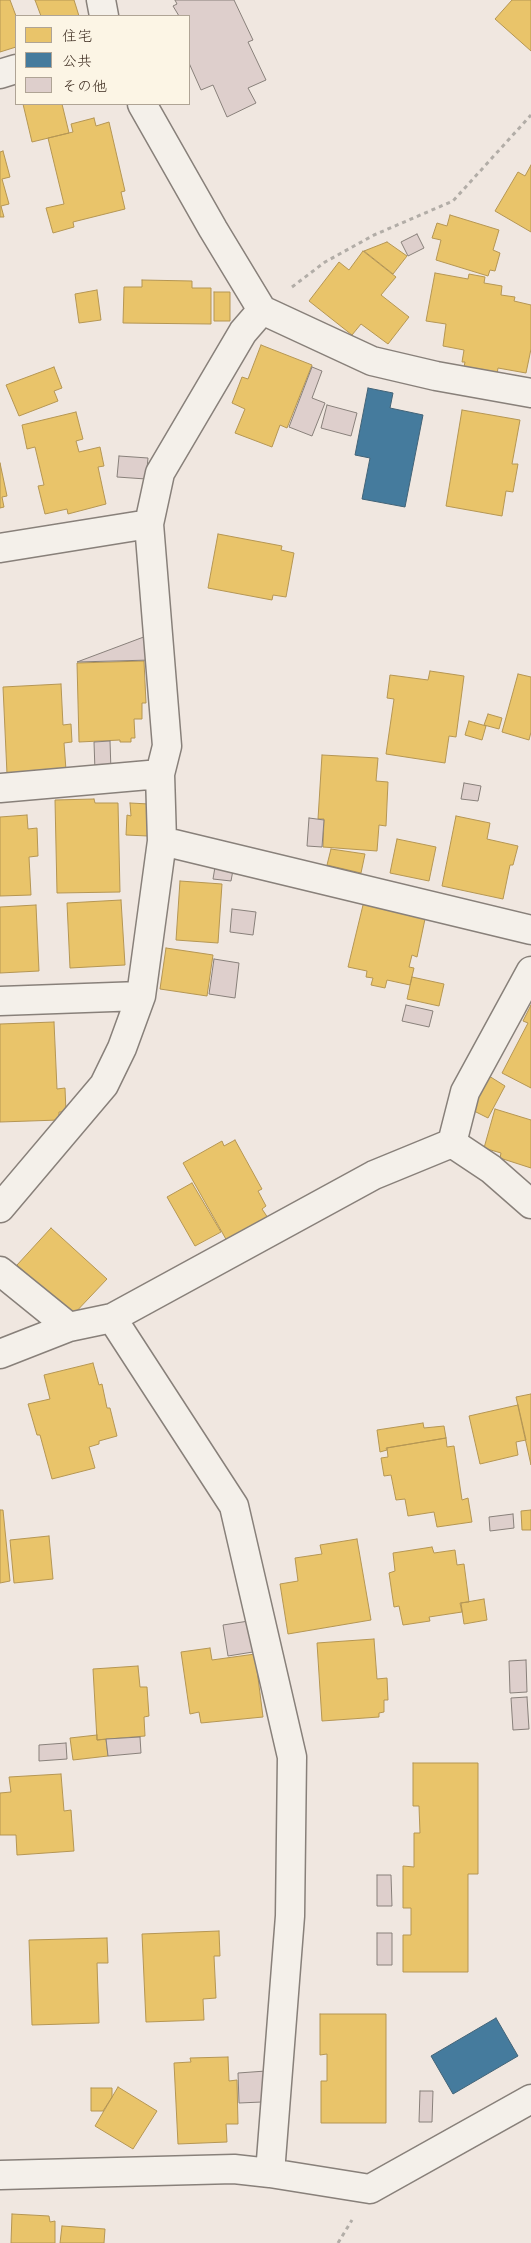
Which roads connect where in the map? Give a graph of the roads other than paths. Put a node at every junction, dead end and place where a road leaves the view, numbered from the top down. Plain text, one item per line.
1 (100, 0) edge
2 (104, 15) edge
3 (15, 69) edge
4 (0, 74) edge
5 (143, 105) edge
6 (262, 310) junction
7 (531, 393) edge
8 (149, 524) junction
9 (0, 548) edge
10 (160, 774) junction
11 (0, 788) edge
12 (162, 841) junction
13 (531, 930) edge
14 (531, 971) edge
15 (141, 996) junction
16 (0, 1001) edge
17 (452, 1143) junction
18 (531, 1204) edge
19 (0, 1208) edge
20 (0, 1271) edge
21 (112, 1318) junction
22 (69, 1327) junction
23 (0, 1354) edge
24 (531, 2099) edge
25 (270, 2172) junction
26 (0, 2175) edge

1 - 2 street
3 - 4 street
5 - 6 street
6 - 7 street
6 - 8 street
8 - 9 street
8 - 10 street
10 - 11 street
10 - 12 street
12 - 13 street
12 - 15 street
14 - 17 street
15 - 16 street
15 - 19 street
17 - 18 street
17 - 21 street
20 - 22 street
21 - 22 street
21 - 25 street
22 - 23 street
24 - 25 street
25 - 26 street

